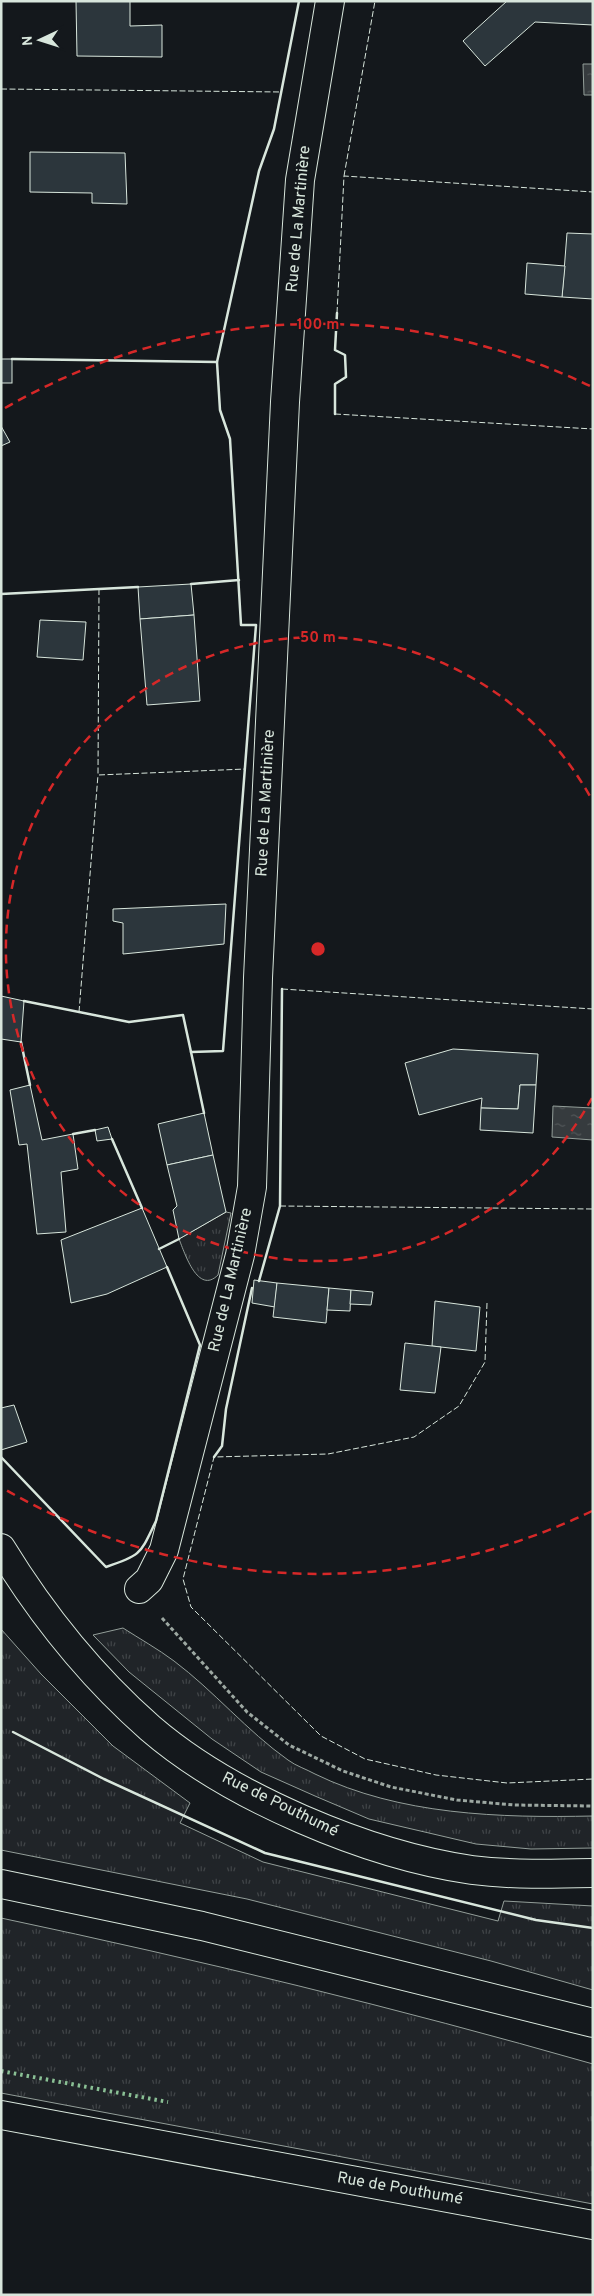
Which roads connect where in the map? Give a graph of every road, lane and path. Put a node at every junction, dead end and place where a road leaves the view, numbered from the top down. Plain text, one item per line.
1 (330, 1) edge
2 (1, 1548) edge
3 (139, 1589) joint
4 (593, 1806) edge
5 (593, 1873) edge
6 (1, 1884) edge
7 (593, 2023) edge
8 (1, 2115) edge
9 (593, 2225) edge

1 - 3 street, Rue de La Martinière
2 - 5 street, Rue de Pouthumé
3 - 4 path
6 - 7 street
8 - 9 street, Rue de Pouthumé

